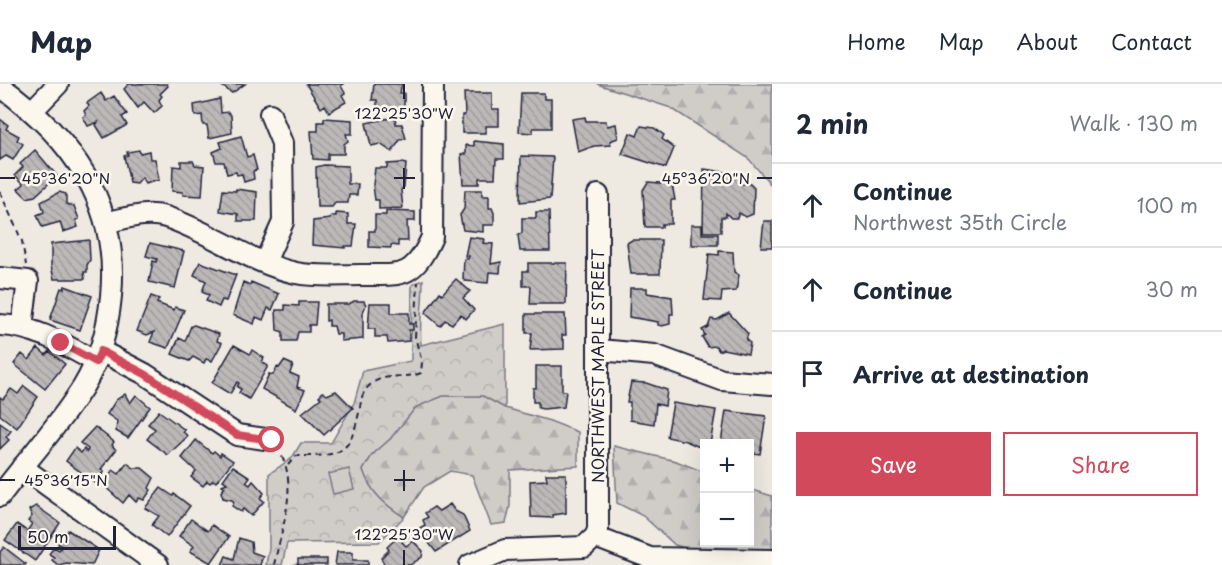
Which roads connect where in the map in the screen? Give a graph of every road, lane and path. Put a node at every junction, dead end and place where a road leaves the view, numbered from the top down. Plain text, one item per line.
1 (58, 84) edge
2 (433, 84) edge
3 (0, 86) edge
4 (33, 110) junction
5 (270, 114) dead end
6 (0, 192) edge
7 (598, 195) dead end
8 (108, 222) junction
9 (265, 262) junction
10 (410, 270) junction
11 (0, 278) edge
12 (28, 280) junction
13 (0, 325) edge
14 (22, 327) junction
15 (600, 350) junction
16 (98, 356) junction
17 (772, 384) edge
18 (272, 440) joint
19 (288, 465) junction
20 (22, 467) junction
21 (0, 496) edge
22 (596, 537) junction
23 (772, 560) edge
24 (158, 565) edge
25 (274, 565) edge
26 (470, 565) edge

1 - 4 street
2 - 10 street
3 - 4 street
4 - 8 street
5 - 9 street
6 - 12 path
7 - 15 street, NORTHWEST MAPLE STREET
8 - 9 street
8 - 16 street
9 - 10 street
10 - 19 path
11 - 12 street
12 - 14 street
13 - 14 street
14 - 16 street
15 - 17 street
15 - 22 street, NORTHWEST MAPLE STREET
16 - 18 street
16 - 20 street
18 - 19 path
19 - 25 path
20 - 21 street
20 - 24 street
22 - 23 street
22 - 26 street

